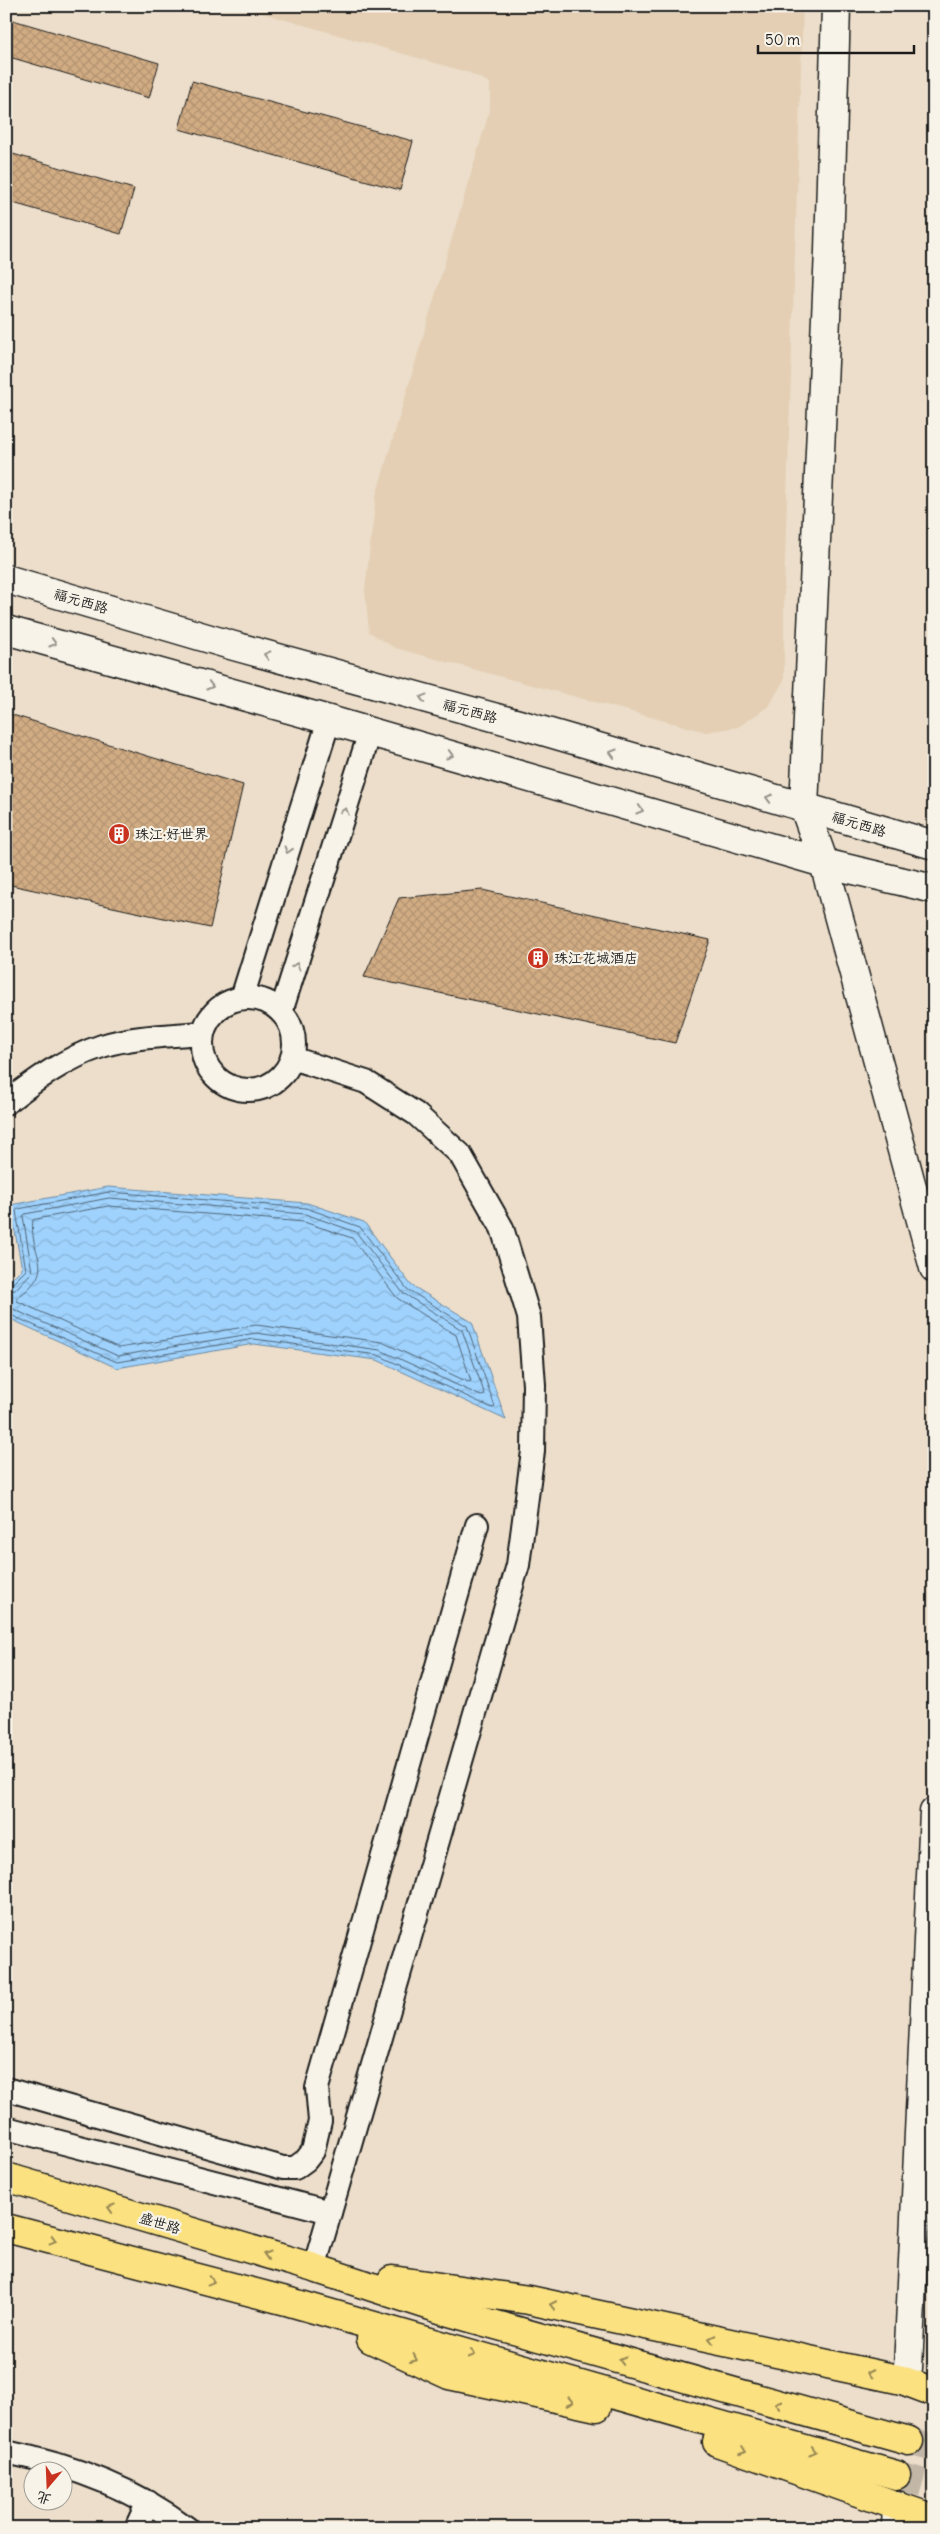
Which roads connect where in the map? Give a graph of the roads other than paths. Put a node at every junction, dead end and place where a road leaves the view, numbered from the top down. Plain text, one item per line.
1 (836, 6) edge
2 (6, 579) edge
3 (6, 630) edge
4 (329, 720) junction
5 (370, 732) junction
6 (804, 807) junction
7 (934, 845) edge
8 (824, 863) junction
9 (934, 889) edge
10 (242, 998) junction
11 (281, 1012) junction
12 (202, 1033) junction
13 (292, 1058) junction
14 (6, 1104) edge
15 (934, 1268) edge
16 (477, 1525) dead end
17 (934, 1812) edge
18 (6, 2088) edge
19 (6, 2128) edge
20 (6, 2177) edge
21 (330, 2212) junction
22 (6, 2228) edge
23 (314, 2268) junction
24 (290, 2302) junction
25 (902, 2380) junction
26 (934, 2392) edge
27 (910, 2441) tunnel mouth
28 (6, 2452) edge
29 (896, 2475) tunnel mouth
30 (148, 2502) junction
31 (896, 2517) edge
32 (934, 2520) edge
33 (136, 2528) edge
34 (187, 2528) edge

1 - 6 main road
6 -> 2 main road, 福元西路
3 -> 4 main road
4 - 5 main road
4 -> 10 street
5 -> 8 main road
11 -> 5 street
6 - 7 main road, 福元西路
6 - 8 main road
8 - 9 main road
8 - 15 main road
10 - 11 street
10 - 12 street
11 - 13 street
12 - 13 street
12 - 14 street
13 - 21 street
16 - 18 street
17 - 25 main road
19 - 21 street
23 -> 20 main road, 盛世路
21 - 23 street
22 -> 24 main road
25 -> 23 main road
27 -> 23 main road
24 -> 29 main road
24 -> 31 main road
25 - 26 main road
28 - 30 street
30 - 33 street
30 - 34 street
31 - 32 main road

